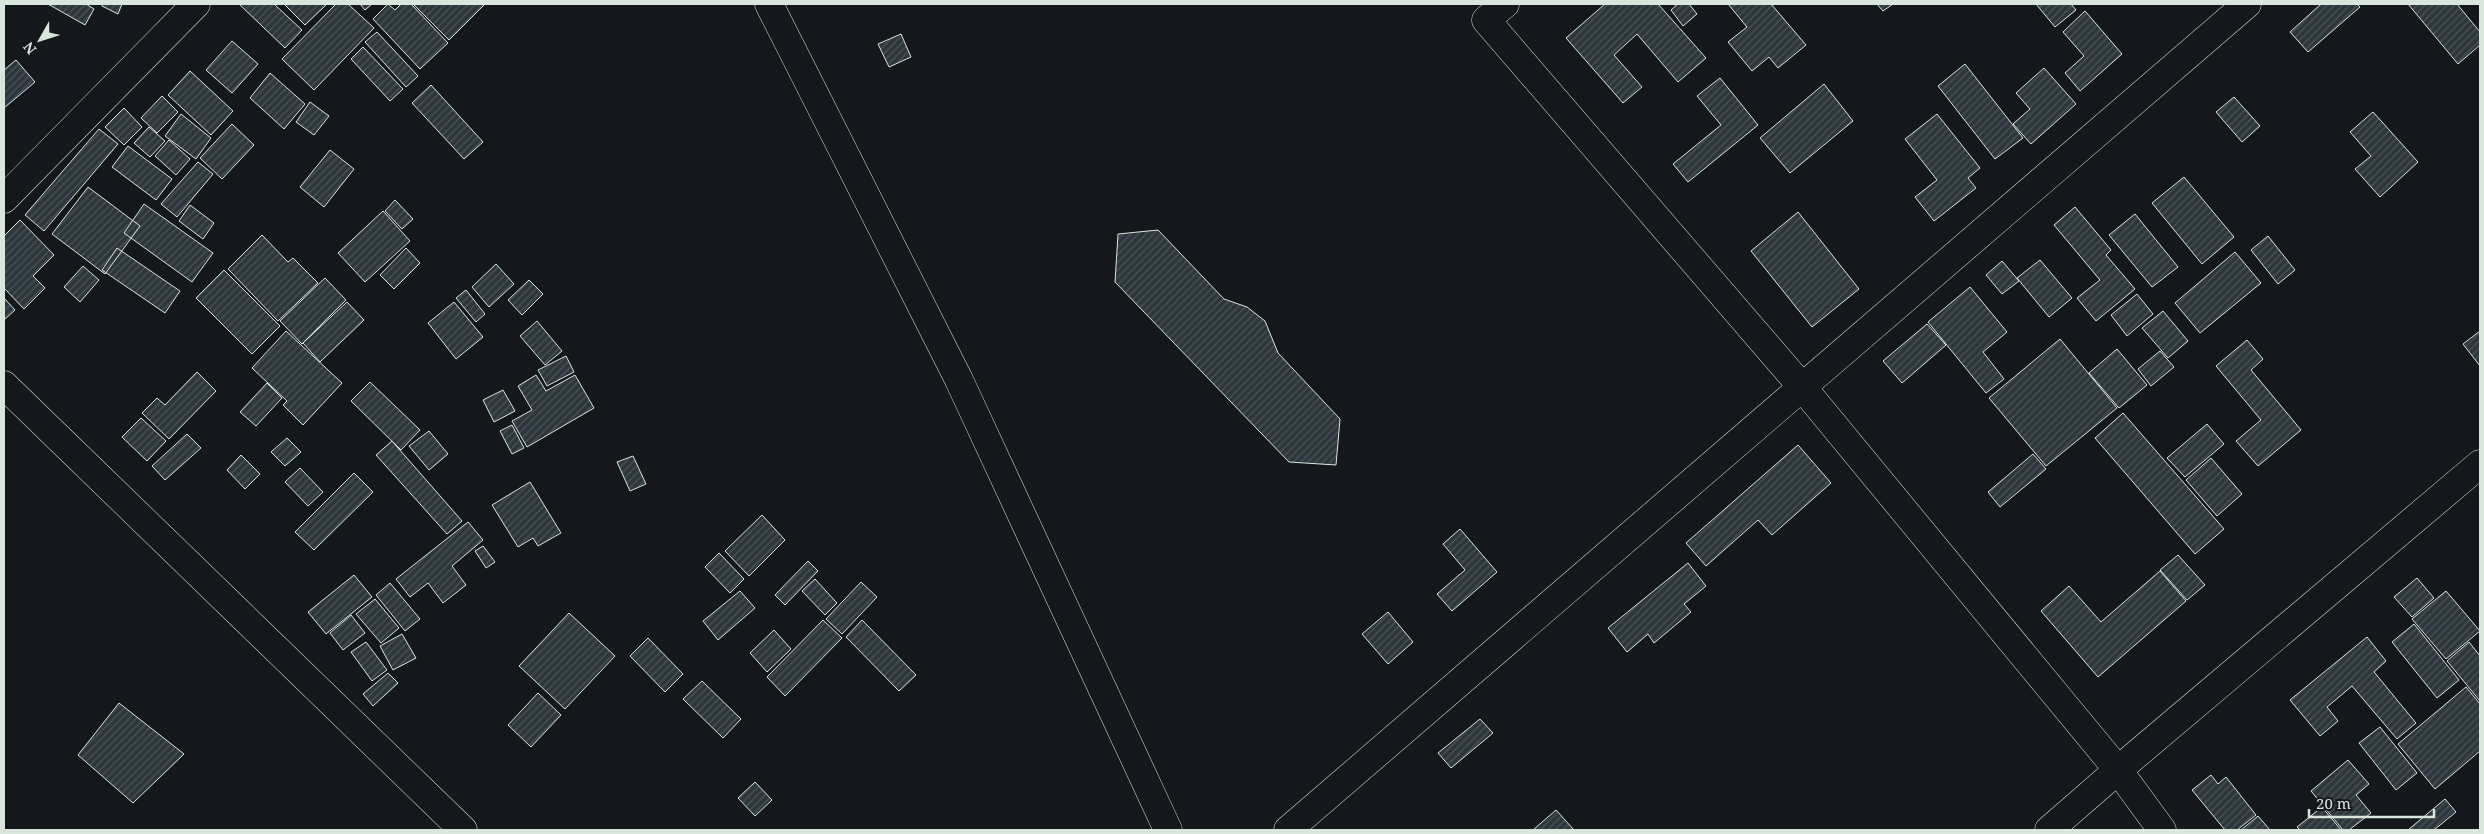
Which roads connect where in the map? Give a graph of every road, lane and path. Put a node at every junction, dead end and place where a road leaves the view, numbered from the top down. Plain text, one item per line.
1 (196, 4) edge
2 (769, 4) edge
3 (1505, 4) edge
4 (2247, 4) edge
5 (4, 199) edge
6 (4, 385) edge
7 (1803, 388) junction
8 (2480, 464) edge
9 (2118, 770) junction
10 (463, 830) edge
11 (1168, 830) edge
12 (1288, 830) edge
13 (2050, 830) edge
14 (2162, 830) edge

1 - 5 street
2 - 11 street
3 - 7 street
4 - 7 street
6 - 10 street
7 - 9 street
7 - 12 street
8 - 9 street
9 - 13 street
9 - 14 street

